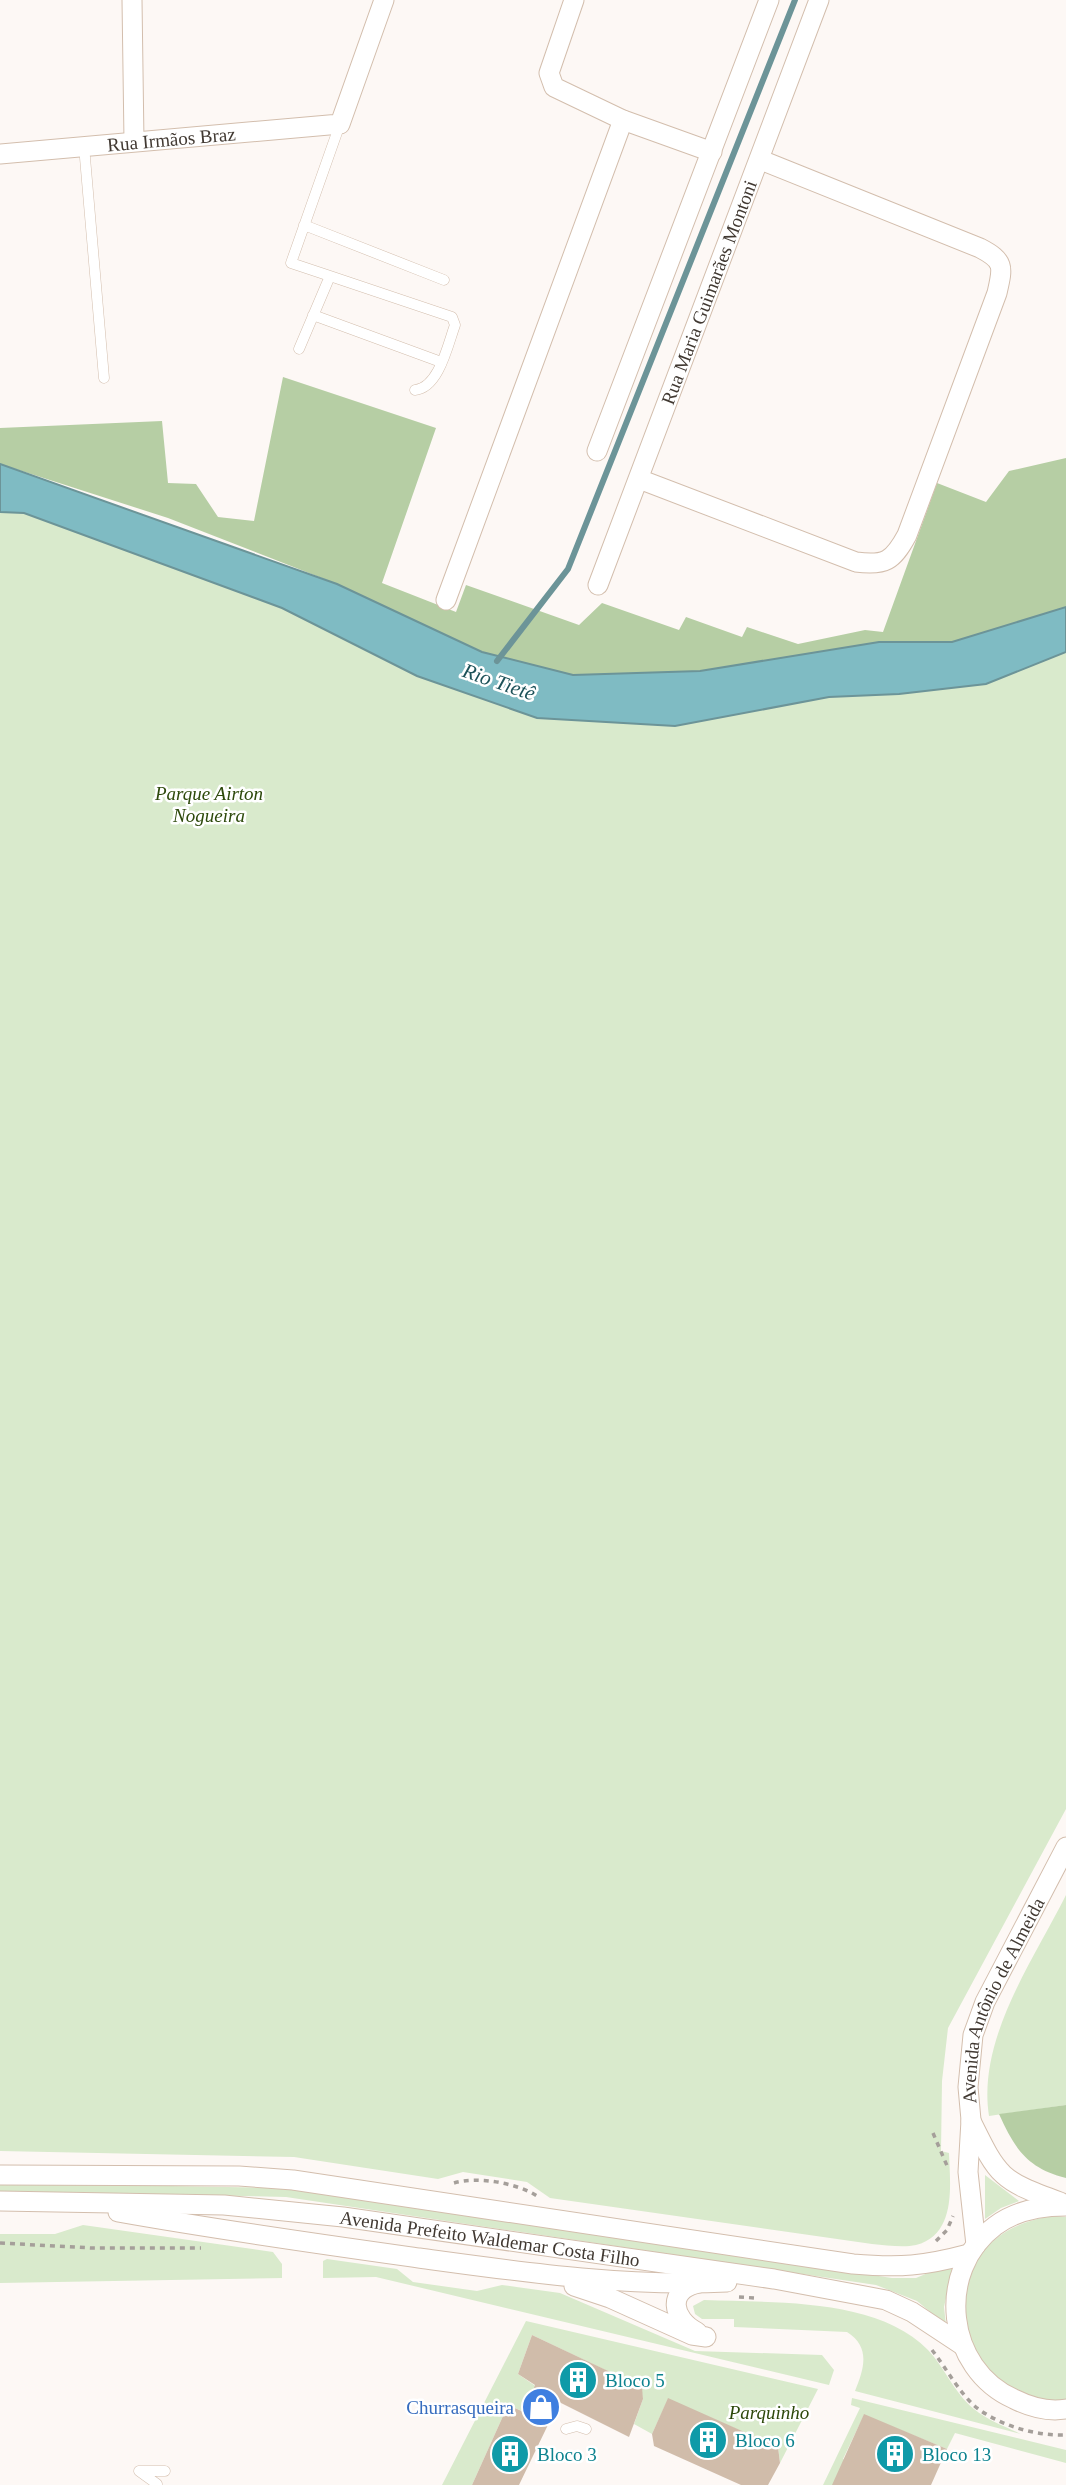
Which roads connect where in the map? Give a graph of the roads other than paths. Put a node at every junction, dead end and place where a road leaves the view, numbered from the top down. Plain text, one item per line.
1 (132, 0) edge
2 (384, 0) edge
3 (574, 0) edge
4 (769, 0) edge
5 (819, 0) edge
6 (623, 120) junction
7 (340, 124) junction
8 (134, 141) junction
9 (84, 146) junction
10 (712, 152) junction
11 (0, 154) edge
12 (761, 160) junction
13 (304, 225) junction
14 (330, 276) junction
15 (444, 280) dead end
16 (313, 315) junction
17 (299, 349) dead end
18 (441, 362) junction
19 (104, 378) dead end
20 (415, 390) dead end
21 (597, 452) dead end
22 (639, 479) junction
23 (598, 585) dead end
24 (446, 600) dead end
25 (1066, 1847) edge
26 (971, 2120) junction
27 (0, 2175) edge
28 (0, 2201) edge
29 (55, 2202) junction
30 (1066, 2205) edge
31 (973, 2249) junction
32 (530, 2273) junction
33 (774, 2279) junction
34 (700, 2283) junction
35 (962, 2346) junction
36 (1066, 2409) edge
37 (566, 2429) dead end
38 (586, 2429) dead end
39 (165, 2471) dead end
40 (157, 2484) edge

1 - 8 street
2 - 7 street
3 - 6 street
4 - 10 street
5 - 12 street, Rua Maria Guimarães Montoni
6 - 10 street
6 - 24 street
7 - 8 street, Rua Irmãos Braz
7 - 13 lane
8 - 9 street, Rua Irmãos Braz
9 - 11 street, Rua Irmãos Braz
9 - 19 lane
10 - 21 street
12 - 22 street, Rua Maria Guimarães Montoni
12 - 22 street
13 - 14 lane
13 - 15 lane
14 - 16 lane
14 - 18 lane
16 - 17 lane
16 - 18 lane
18 - 20 lane
22 - 23 street, Rua Maria Guimarães Montoni
25 - 26 street, Avenida Antônio de Almeida
26 - 30 street, Avenida Antônio de Almeida
26 - 31 street, Avenida Antônio de Almeida
27 - 31 street
28 - 29 street, Avenida Prefeito Waldemar Costa Filho
29 - 32 street
29 - 33 street, Avenida Prefeito Waldemar Costa Filho
30 - 31 street, Avenida Antônio de Almeida
31 - 35 street, Avenida Antônio de Almeida
32 - 34 street
32 - 34 street
33 - 34 street
33 - 35 street, Avenida Prefeito Waldemar Costa Filho
35 - 36 street, Avenida Antônio de Almeida
37 - 38 lane
39 - 40 lane

